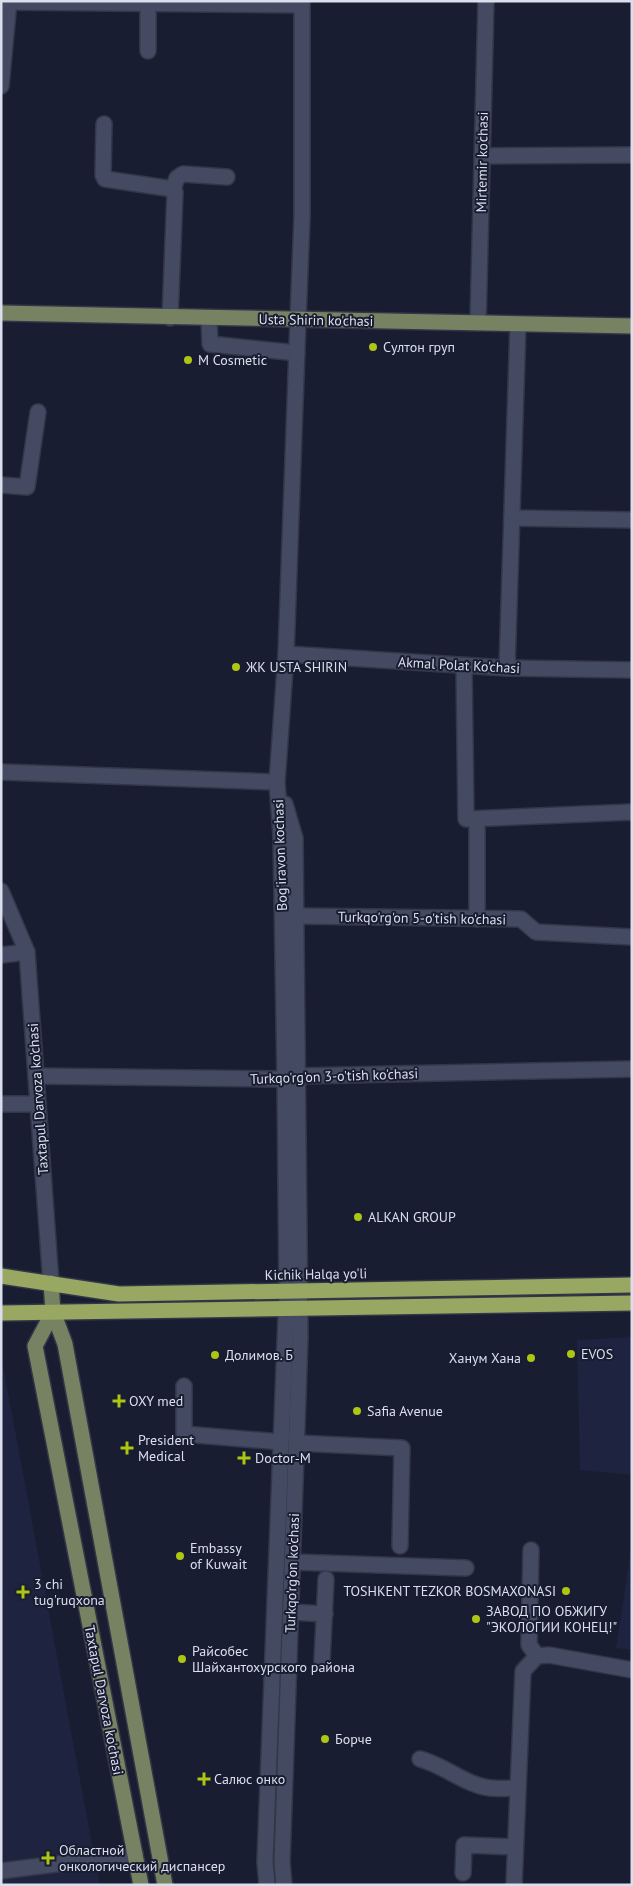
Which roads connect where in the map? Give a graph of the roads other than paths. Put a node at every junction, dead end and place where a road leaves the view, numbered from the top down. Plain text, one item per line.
1 (486, 1) edge
2 (9, 2) edge
3 (148, 3) edge
4 (302, 3) edge
5 (148, 51) dead end
6 (1, 86) edge
7 (104, 124) dead end
8 (632, 155) edge
9 (482, 156) junction
10 (228, 177) dead end
11 (173, 189) junction
12 (1, 313) edge
13 (170, 318) junction
14 (209, 318) junction
15 (298, 320) junction
16 (478, 323) junction
17 (518, 324) junction
18 (632, 326) edge
19 (297, 353) junction
20 (38, 412) dead end
21 (1, 485) edge
22 (512, 518) junction
23 (632, 520) edge
24 (286, 654) junction
25 (464, 666) junction
26 (507, 668) junction
27 (632, 670) edge
28 (1, 772) edge
29 (277, 782) junction
30 (632, 812) edge
31 (471, 819) junction
32 (1, 891) edge
33 (297, 916) junction
34 (477, 919) junction
35 (632, 937) edge
36 (27, 952) junction
37 (1, 955) edge
38 (632, 1070) edge
39 (36, 1076) junction
40 (292, 1078) junction
41 (1, 1104) edge
42 (38, 1104) junction
43 (1, 1276) edge
44 (51, 1283) junction
45 (632, 1285) edge
46 (294, 1291) junction
47 (632, 1302) edge
48 (293, 1308) junction
49 (53, 1312) junction
50 (1, 1313) edge
51 (184, 1386) dead end
52 (281, 1442) junction
53 (297, 1443) junction
54 (400, 1546) dead end
55 (531, 1550) dead end
56 (293, 1562) junction
57 (466, 1568) dead end
58 (326, 1579) dead end
59 (291, 1612) junction
60 (325, 1614) junction
61 (538, 1656) junction
62 (322, 1661) dead end
63 (632, 1670) edge
64 (420, 1760) dead end
65 (518, 1788) junction
66 (515, 1847) junction
67 (134, 1854) junction
68 (1, 1871) edge
69 (463, 1872) dead end
70 (140, 1885) edge
71 (165, 1885) edge
72 (267, 1885) edge
73 (284, 1885) edge
74 (514, 1885) edge

1 - 9 street, Mirtemir ko'chasi
2 - 3 street
2 - 6 street
3 - 4 street
3 - 5 street
4 - 15 street
7 - 11 street
8 - 9 street
9 - 16 street, Mirtemir ko'chasi
10 - 11 street
11 - 13 street
12 - 13 main road, Usta Shirin ko'chasi
13 - 14 main road, Usta Shirin ko'chasi
14 - 15 main road, Usta Shirin ko'chasi
14 - 19 street
15 - 16 main road, Usta Shirin ko'chasi
15 - 19 street
16 - 17 main road, Usta Shirin ko'chasi
17 - 18 main road, Usta Shirin ko'chasi
17 - 22 street
19 - 24 street
20 - 21 street
22 - 23 street
22 - 26 street
24 - 25 street, Akmal Polat Ko'chasi
24 - 29 street
25 - 26 street, Akmal Polat Ko'chasi
25 - 31 street
26 - 27 street, Akmal Polat Ko'chasi
28 - 29 street
29 - 33 street, Bog'iravon kochasi
29 - 40 street, Bog'iravon kochasi
30 - 31 street
31 - 34 street
32 - 36 street, Taxtapul Darvoza ko'chasi
33 - 34 street, Turkqo'rg'on 5-o'tish ko'chasi
33 - 40 street, Bog'iravon kochasi
34 - 35 street, Turkqo'rg'on 5-o'tish ko'chasi
36 - 37 street
36 - 39 street, Taxtapul Darvoza ko'chasi
38 - 40 street, Turkqo'rg'on 3-o'tish ko'chasi
39 - 40 street, Turkqo'rg'on 3-o'tish ko'chasi
39 - 42 street, Taxtapul Darvoza ko'chasi
40 - 46 street, Bog'iravon kochasi
41 - 42 street
42 - 44 street, Taxtapul Darvoza ko'chasi
43 - 44 highway, Kichik Halqa yo'li
44 - 46 highway, Kichik Halqa yo'li
44 - 49 main road, Taxtapul Darvoza ko'chasi
45 - 46 highway, Kichik Halqa yo'li
46 - 48 street, Turkqo'rg'on ko'chasi
47 - 48 highway
48 - 49 highway
48 - 52 street, Turkqo'rg'on ko'chasi
48 - 53 street, Turkqo'rg'on ko'chasi
49 - 50 highway
49 - 67 main road, Taxtapul Darvoza ko'chasi
49 - 71 main road, Taxtapul Darvoza ko'chasi
51 - 52 street
52 - 72 street, Turkqo'rg'on ko'chasi
53 - 54 street
53 - 56 street, Turkqo'rg'on ko'chasi
55 - 61 street
56 - 57 street
56 - 59 street, Turkqo'rg'on ko'chasi
58 - 60 street
59 - 60 street
59 - 73 street, Turkqo'rg'on ko'chasi
60 - 62 street
61 - 63 street
61 - 65 street
64 - 65 street
65 - 66 street
66 - 69 street
66 - 74 street
67 - 68 street
67 - 70 main road, Taxtapul Darvoza ko'chasi

